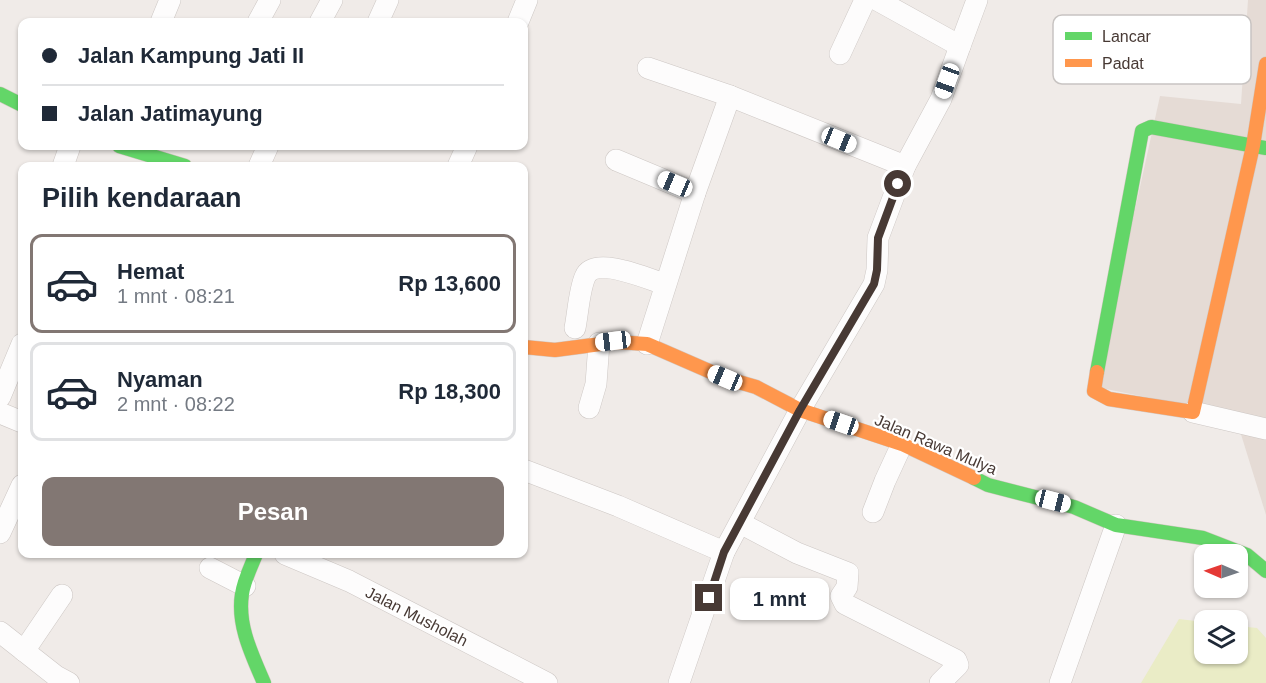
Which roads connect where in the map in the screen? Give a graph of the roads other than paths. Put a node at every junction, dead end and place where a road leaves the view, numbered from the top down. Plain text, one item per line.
1 (170, 0) edge
2 (270, 0) edge
3 (332, 0) edge
4 (388, 0) edge
5 (527, 0) edge
6 (865, 0) edge
7 (877, 0) edge
8 (977, 0) edge
9 (163, 18) edge
10 (260, 18) edge
11 (322, 18) edge
12 (380, 18) edge
13 (520, 18) edge
14 (960, 46) junction
15 (840, 54) dead end
16 (1266, 64) edge
17 (648, 69) dead end
18 (0, 94) edge
19 (730, 96) junction
20 (18, 103) edge
21 (1259, 147) edge
22 (128, 150) edge
23 (616, 160) dead end
24 (152, 161) edge
25 (905, 166) junction
26 (695, 193) junction
27 (664, 284) junction
28 (575, 328) dead end
29 (599, 343) junction
30 (646, 344) junction
31 (528, 348) edge
32 (18, 354) edge
33 (0, 397) edge
34 (589, 408) dead end
35 (800, 410) junction
36 (1193, 412) junction
37 (0, 413) edge
38 (18, 420) edge
39 (1266, 429) edge
40 (902, 444) junction
41 (528, 472) edge
42 (18, 494) edge
43 (873, 512) dead end
44 (740, 523) junction
45 (1116, 525) junction
46 (0, 533) edge
47 (724, 552) junction
48 (255, 558) edge
49 (295, 558) edge
50 (210, 568) dead end
51 (1266, 571) edge
52 (245, 586) junction
53 (62, 595) dead end
54 (0, 632) edge
55 (24, 651) junction
56 (58, 680) edge
57 (264, 683) edge
58 (547, 683) edge
59 (679, 683) edge
60 (940, 683) edge
61 (1060, 683) edge

1 - 9 street
2 - 10 street
3 - 11 street
4 - 12 street
5 - 13 street
6 - 15 street
7 - 14 street
8 - 14 street
14 - 25 street
16 - 21 street
17 - 19 street
18 - 20 street
19 - 25 street
19 - 26 street
21 - 36 street
21 - 36 street
22 - 24 street
23 - 26 street
25 - 35 street
26 - 27 street
27 - 28 street
27 - 30 street
29 - 30 street, Jalan Rawa Mulya
29 - 31 street, Jalan Rawa Mulya
29 - 34 street
30 - 35 street, Jalan Rawa Mulya
32 - 33 street
35 - 40 street, Jalan Rawa Mulya
35 - 44 street
36 - 39 street
37 - 38 street
40 - 43 street
40 - 45 street, Jalan Rawa Mulya
41 - 47 street
42 - 46 street
44 - 47 street
44 - 60 street
45 - 51 street, Jalan Rawa Mulya
45 - 61 street
47 - 59 street
48 - 52 street
49 - 58 street, Jalan Musholah
50 - 52 street
52 - 57 street
53 - 55 street
54 - 55 street
55 - 56 street

